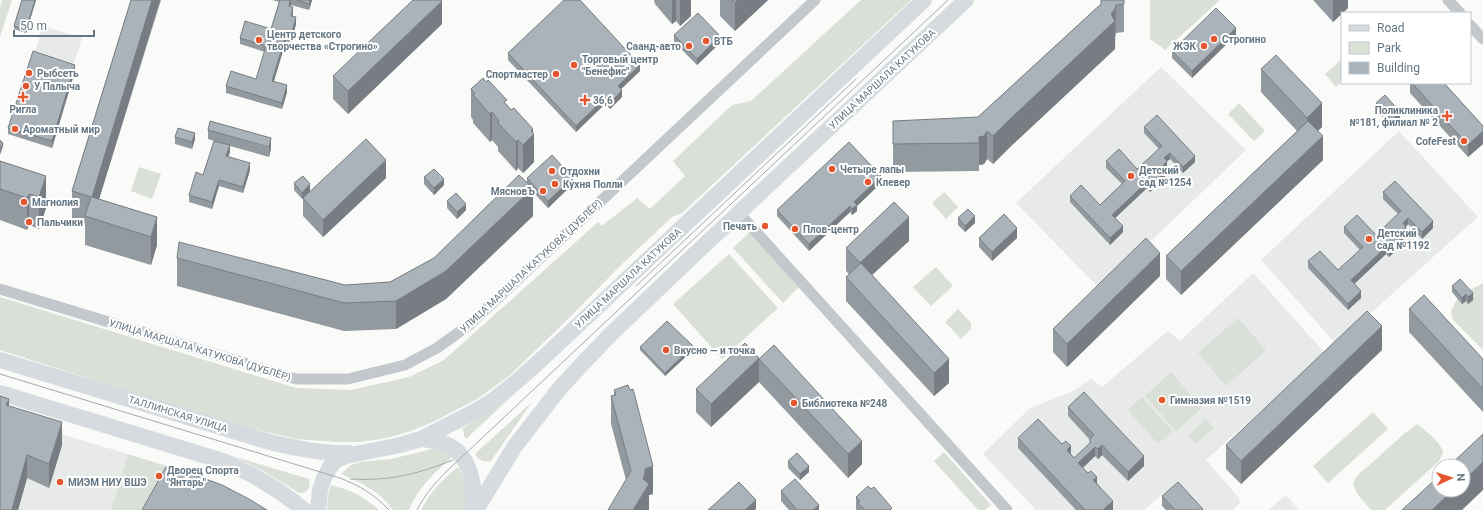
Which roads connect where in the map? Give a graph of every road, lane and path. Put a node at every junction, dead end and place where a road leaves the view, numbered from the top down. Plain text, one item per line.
1 (815, 0) edge
2 (924, 0) edge
3 (966, 0) edge
4 (1448, 0) edge
5 (1459, 12) edge
6 (1471, 25) edge
7 (1483, 39) edge
8 (739, 213) junction
9 (0, 289) edge
10 (0, 360) edge
11 (0, 393) edge
12 (421, 439) junction
13 (359, 453) junction
14 (304, 510) edge
15 (318, 510) edge
16 (472, 510) edge
17 (476, 510) edge
18 (1007, 510) edge

1 - 9 street, УЛИЦА МАРШАЛА КАТУКОВА (ДУБЛЁР)
2 - 12 main road, УЛИЦА МАРШАЛА КАТУКОВА
3 - 8 main road, УЛИЦА МАРШАЛА КАТУКОВА
4 - 5 street
6 - 7 street
8 - 17 main road, УЛИЦА МАРШАЛА КАТУКОВА
8 - 18 street
10 - 13 main road, ТАЛЛИНСКАЯ УЛИЦА
11 - 14 main road
12 - 13 main road, УЛИЦА МАРШАЛА КАТУКОВА
12 - 16 main road
13 - 15 main road, УЛИЦА МАРШАЛА КАТУКОВА

